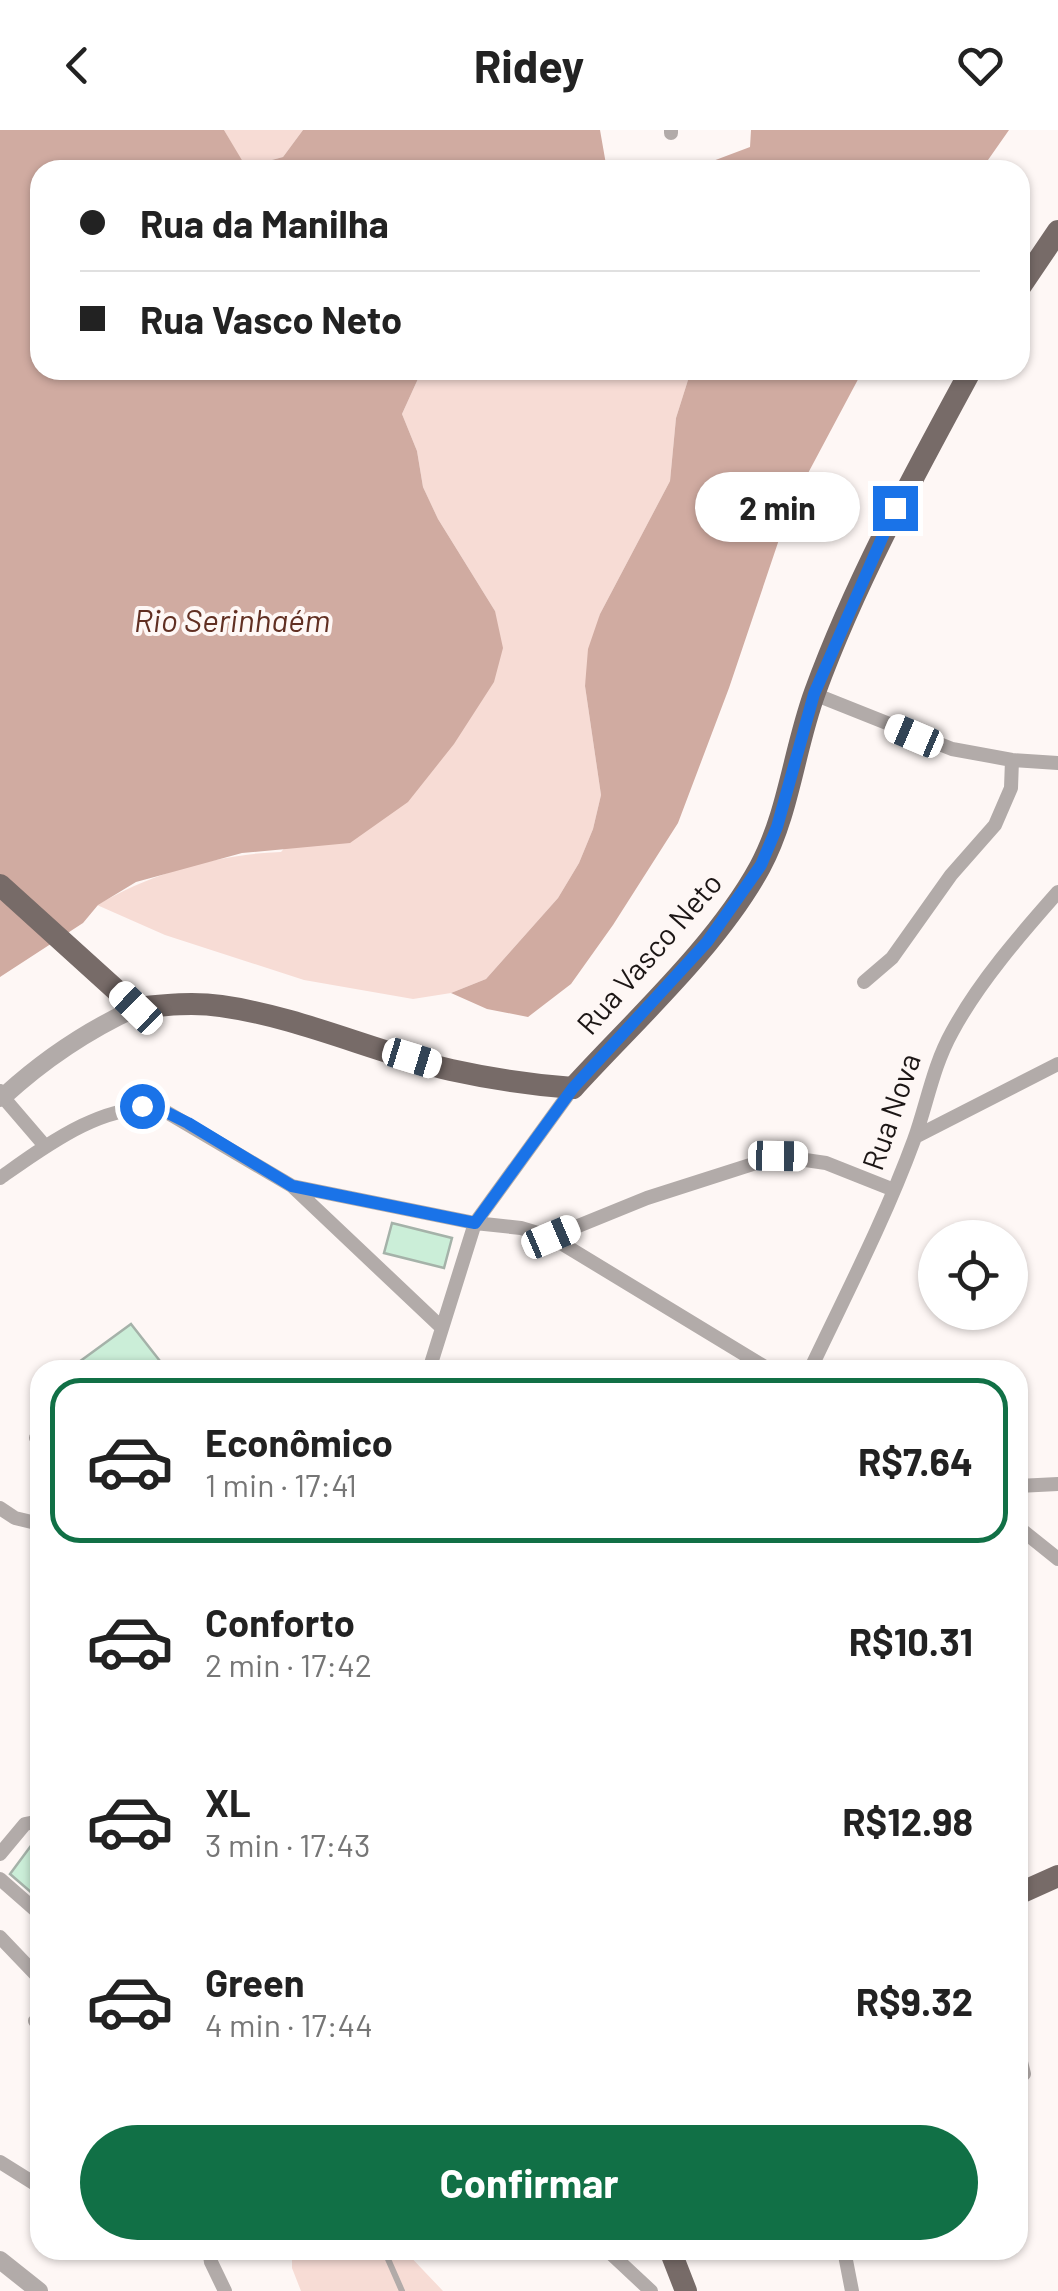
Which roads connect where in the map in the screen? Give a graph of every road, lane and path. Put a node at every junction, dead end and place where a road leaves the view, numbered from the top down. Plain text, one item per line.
1 (1058, 231) edge
2 (1030, 272) edge
3 (965, 380) edge
4 (814, 694) junction
5 (1012, 760) junction
6 (1058, 764) edge
7 (0, 885) edge
8 (1058, 892) edge
9 (864, 982) dead end
10 (136, 1008) junction
11 (1058, 1064) edge
12 (573, 1088) junction
13 (1, 1097) edge
14 (915, 1137) junction
15 (45, 1146) junction
16 (0, 1178) edge
17 (292, 1186) junction
18 (894, 1190) junction
19 (475, 1223) junction
20 (551, 1237) junction
21 (442, 1328) junction
22 (433, 1360) edge
23 (754, 1360) edge
24 (815, 1360) edge
25 (1058, 1484) edge
26 (1028, 1486) edge
27 (0, 1508) edge
28 (30, 1522) edge
29 (1028, 1535) edge
30 (1058, 1560) edge
31 (30, 1823) edge
32 (0, 1854) edge
33 (1058, 1876) edge
34 (0, 1879) edge
35 (1028, 1890) edge
36 (30, 1905) edge
37 (0, 1937) edge
38 (30, 1968) edge
39 (0, 2162) edge
40 (30, 2181) edge
41 (0, 2260) edge
42 (211, 2260) edge
43 (388, 2260) edge
44 (618, 2260) edge
45 (674, 2260) edge
46 (846, 2260) edge
47 (39, 2291) edge
48 (225, 2291) edge
49 (402, 2291) edge
50 (651, 2291) edge
51 (686, 2291) edge
52 (852, 2291) edge

1 - 2 main road
3 - 4 main road, Rua Vasco Neto
4 - 5 street
4 - 12 main road, Rua Vasco Neto
5 - 6 street
5 - 9 street
7 - 10 main road
8 - 14 street, Rua Nova
10 - 12 main road
10 - 13 street
11 - 14 street
12 - 19 street, Rua Vasco Neto
13 - 15 street
14 - 18 street, Rua Nova
15 - 16 street
15 - 17 street
17 - 19 street
17 - 21 street
18 - 20 street
18 - 24 street, Rua Nova
19 - 20 street
19 - 21 street, Rua Vasco Neto
20 - 23 street
21 - 22 street, Rua Vasco Neto
25 - 26 street
27 - 28 street
29 - 30 street
31 - 32 street
33 - 35 main road
34 - 36 street
37 - 38 street
39 - 40 street
41 - 47 street
42 - 48 street
43 - 49 lane
44 - 50 street
45 - 51 main road
46 - 52 street

